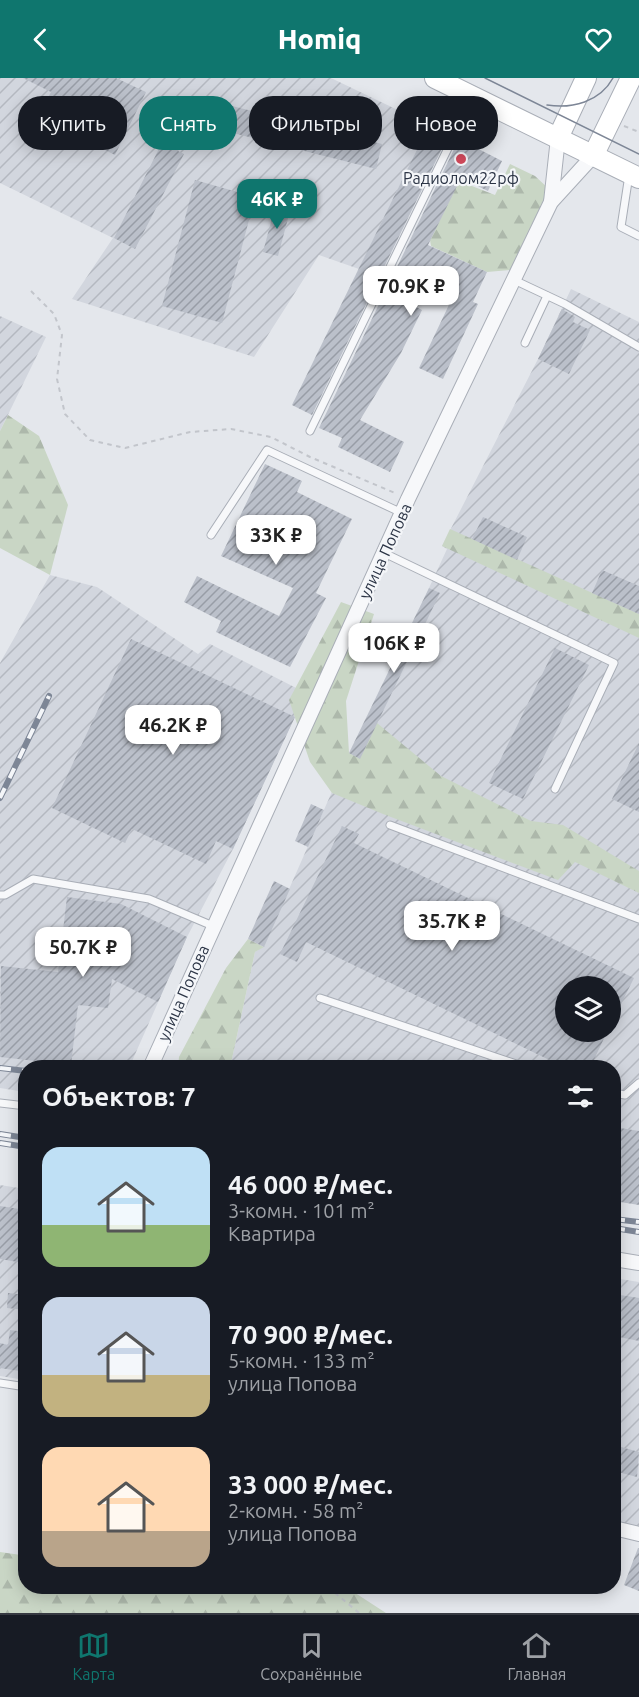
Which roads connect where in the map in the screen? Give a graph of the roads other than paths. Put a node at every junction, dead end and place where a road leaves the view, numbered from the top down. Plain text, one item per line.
1 (435, 78) edge
2 (586, 78) edge
3 (631, 78) edge
4 (472, 96) edge
5 (498, 109) edge
6 (558, 138) junction
7 (448, 150) edge
8 (593, 156) junction
9 (634, 175) edge
10 (552, 201) junction
11 (639, 236) edge
12 (514, 280) junction
13 (547, 296) junction
14 (525, 342) dead end
15 (639, 347) edge
16 (310, 431) dead end
17 (402, 513) junction
18 (211, 535) dead end
19 (384, 553) junction
20 (555, 789) dead end
21 (390, 825) dead end
22 (0, 895) edge
23 (639, 920) edge
24 (213, 926) junction
25 (320, 998) dead end
26 (154, 1060) edge
27 (504, 1060) edge
28 (639, 1083) edge
29 (621, 1094) edge
30 (0, 1103) edge
31 (18, 1105) edge
32 (621, 1260) edge
33 (639, 1263) edge
34 (0, 1383) edge
35 (18, 1386) edge
36 (621, 1530) edge
37 (639, 1534) edge

1 - 4 main road
2 - 6 main road, улица Попова
3 - 8 main road, улица Попова
5 - 6 main road
6 - 8 main road
6 - 10 street, улица Попова
7 - 16 lane
8 - 9 main road
8 - 10 street, улица Попова
9 - 11 lane
10 - 12 street, улица Попова
12 - 13 lane
12 - 17 street, улица Попова
13 - 14 lane
13 - 15 lane
17 - 18 lane
17 - 19 street, улица Попова
19 - 20 lane
19 - 24 street, улица Попова
21 - 23 lane
22 - 24 lane
24 - 26 street, улица Попова
25 - 27 lane
28 - 29 lane
30 - 31 lane
32 - 33 street
34 - 35 lane
36 - 37 street

